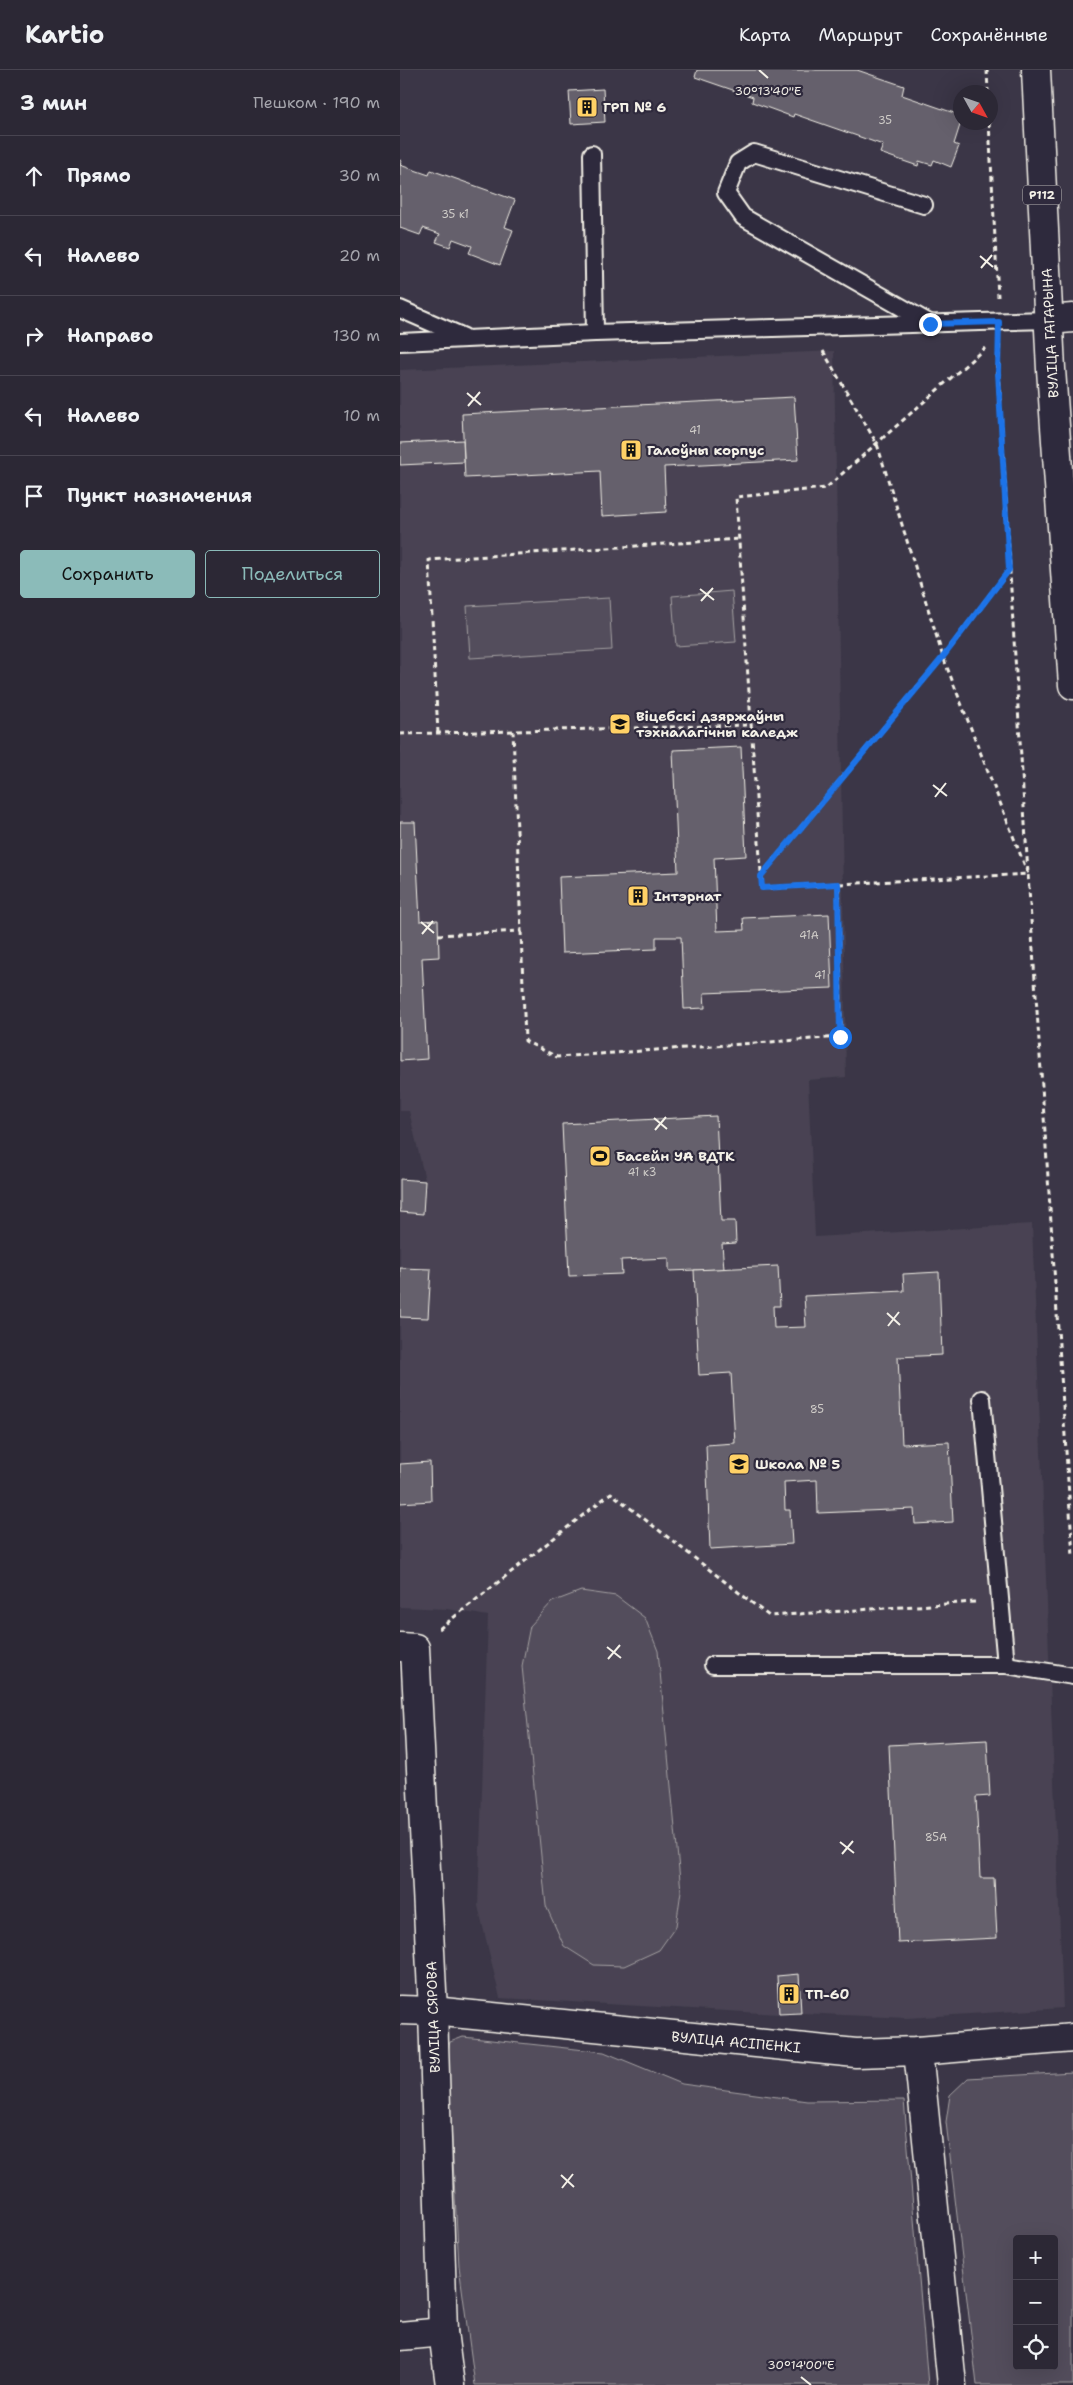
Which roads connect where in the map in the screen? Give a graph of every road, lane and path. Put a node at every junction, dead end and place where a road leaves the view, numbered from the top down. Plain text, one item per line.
1 (987, 70) edge
2 (1036, 70) edge
3 (988, 85) edge
4 (989, 130) edge
5 (592, 154) dead end
6 (924, 205) dead end
7 (400, 308) edge
8 (1061, 319) edge
9 (930, 324) junction
10 (808, 326) junction
11 (999, 329) junction
12 (595, 333) junction
13 (468, 339) junction
14 (400, 342) edge
15 (877, 444) junction
16 (739, 539) junction
17 (1009, 570) junction
18 (943, 657) junction
19 (1073, 685) edge
20 (751, 725) junction
21 (513, 731) junction
22 (438, 733) junction
23 (400, 734) edge
24 (1028, 874) junction
25 (761, 876) junction
26 (838, 884) junction
27 (521, 931) junction
28 (438, 935) dead end
29 (982, 1399) dead end
30 (1073, 1557) edge
31 (1000, 1601) junction
32 (407, 1648) edge
33 (713, 1664) dead end
34 (1006, 1665) junction
35 (1073, 1676) edge
36 (400, 2010) edge
37 (433, 2012) junction
38 (1073, 2038) edge
39 (918, 2051) junction
40 (443, 2332) junction
41 (400, 2336) edge
42 (450, 2385) edge
43 (952, 2385) edge

1 - 3 path
2 - 8 street, ВУЛІЦА ГАГАРЫНА / Р112
4 - 11 path
5 - 12 lane
6 - 9 lane
7 - 13 lane
8 - 11 lane
8 - 19 street, ВУЛІЦА ГАГАРЫНА / Р112
9 - 10 lane
9 - 11 lane
10 - 12 lane
10 - 15 path
11 - 15 path
11 - 17 path
12 - 13 lane
13 - 14 lane
15 - 16 path
15 - 18 path
16 - 20 path
16 - 22 path
17 - 18 path
17 - 24 path
18 - 24 path
18 - 25 path
20 - 21 path
20 - 25 path
21 - 22 path
21 - 27 path
22 - 23 path
24 - 26 path
24 - 30 path
25 - 26 path
26 - 27 path
27 - 28 path
29 - 31 lane
31 - 32 path
31 - 34 lane
32 - 37 street, ВУЛІЦА СЯРОВА
33 - 34 lane
34 - 35 lane
36 - 37 street, ВУЛІЦА АСІПЕНКІ
37 - 39 street, ВУЛІЦА АСІПЕНКІ
37 - 40 street, ВУЛІЦА СЯРОВА
38 - 39 street, ВУЛІЦА АСІПЕНКІ
39 - 43 street
40 - 41 street
40 - 42 street, ВУЛІЦА СЯРОВА

